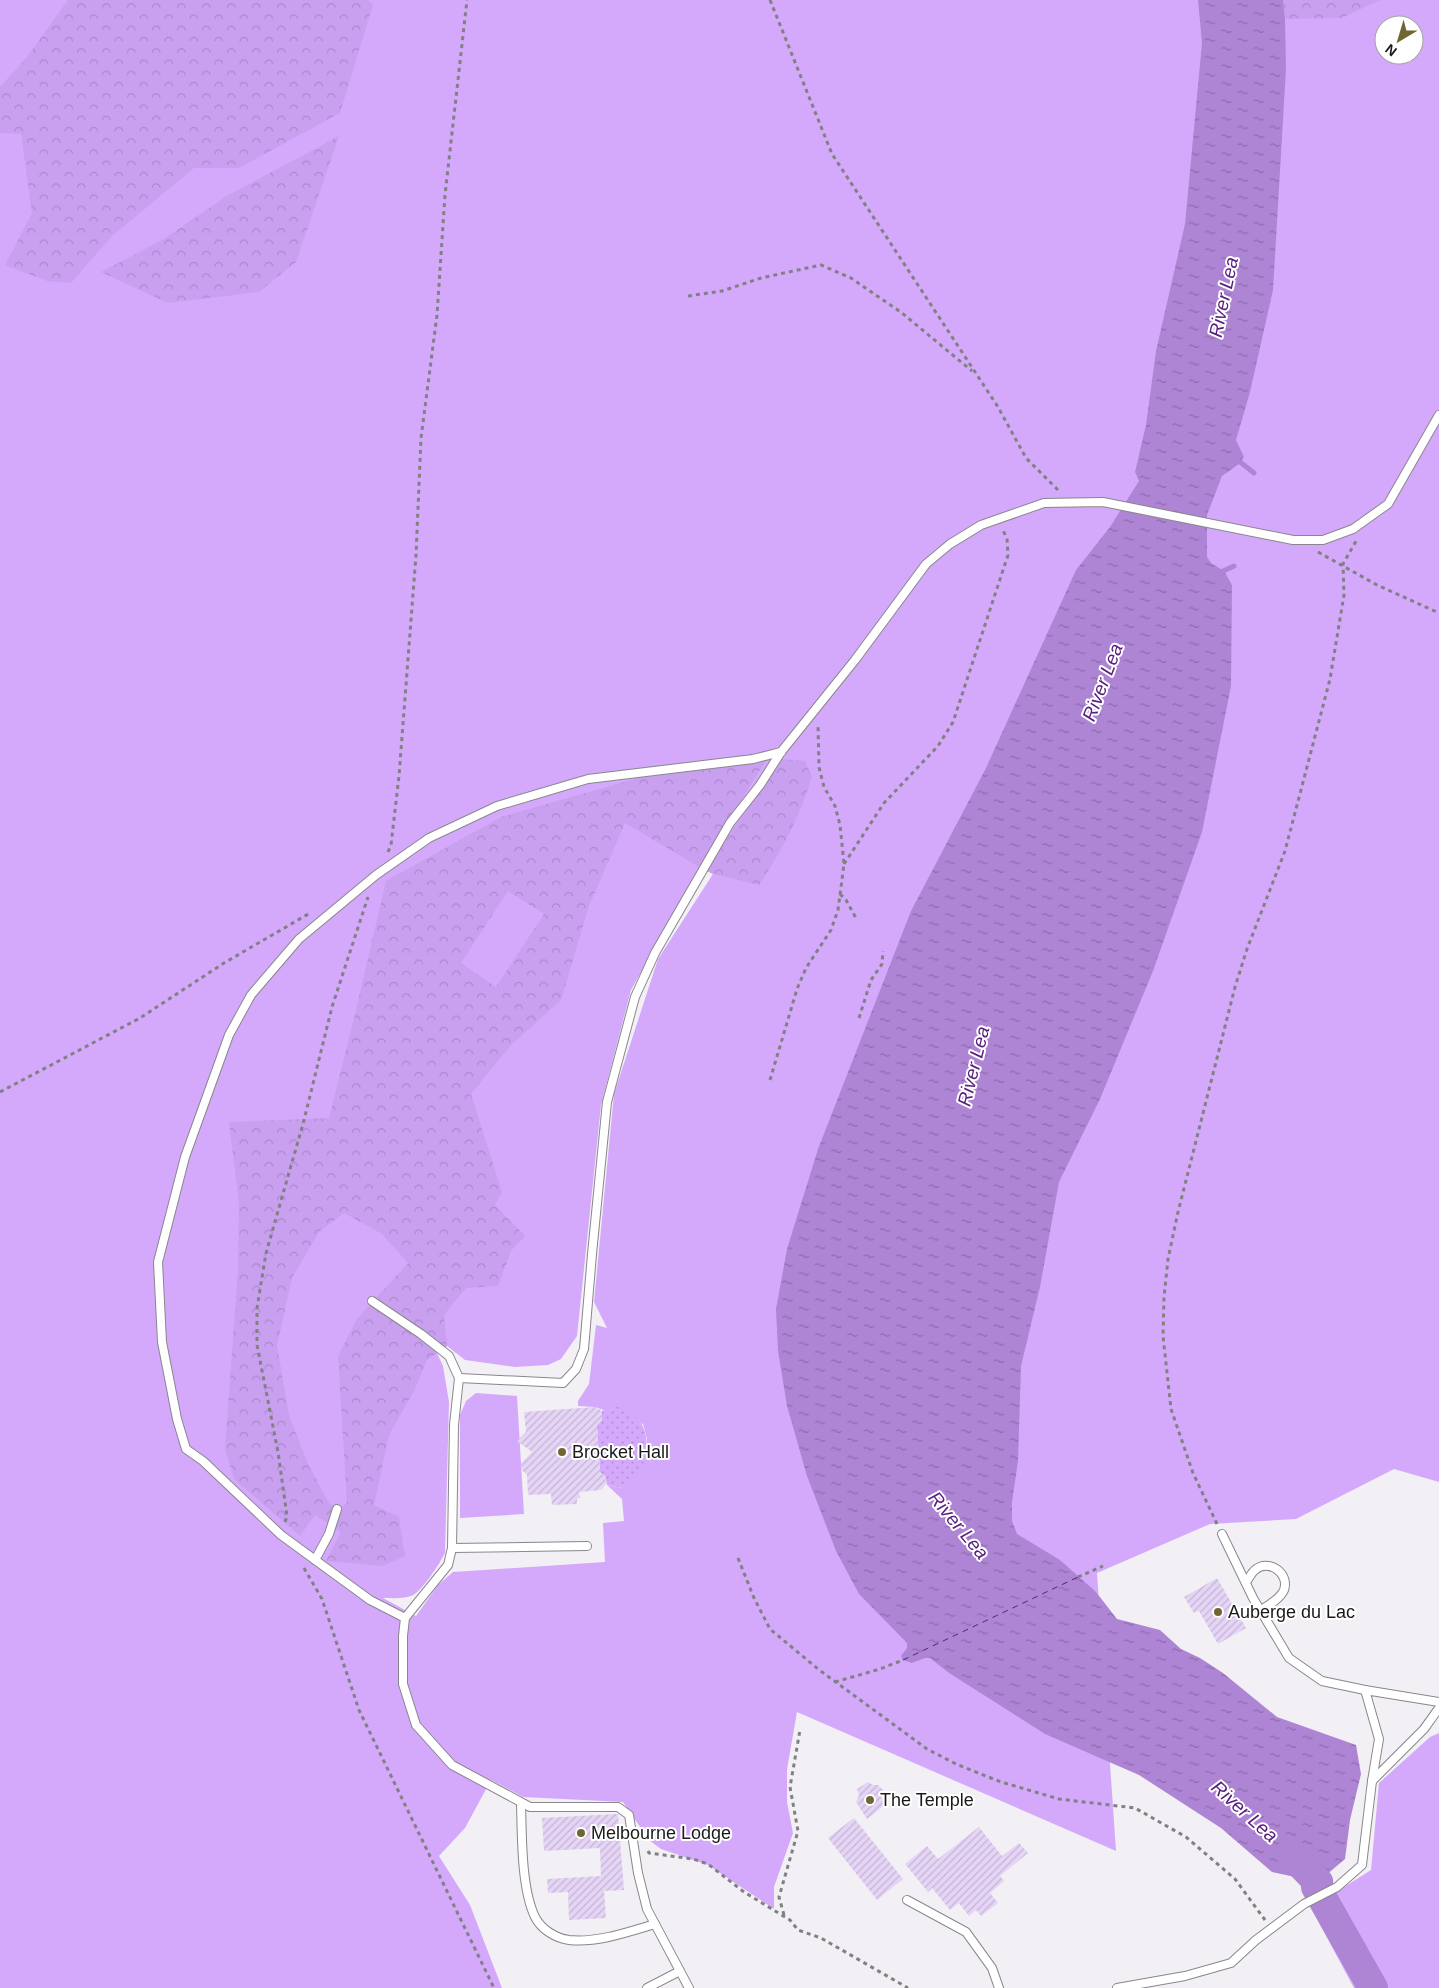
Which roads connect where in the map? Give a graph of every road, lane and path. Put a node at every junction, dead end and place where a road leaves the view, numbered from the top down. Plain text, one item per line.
1 (467, 0) edge
2 (770, 0) edge
3 (688, 296) dead end
4 (974, 373) junction
5 (1439, 415) edge
6 (1070, 501) junction
7 (998, 519) junction
8 (1368, 519) junction
9 (1293, 540) junction
10 (1343, 564) junction
11 (1439, 613) edge
12 (821, 702) junction
13 (781, 752) junction
14 (844, 864) junction
15 (376, 874) junction
16 (840, 893) junction
17 (316, 909) dead end
18 (857, 920) dead end
19 (883, 950) dead end
20 (860, 1018) dead end
21 (770, 1080) dead end
22 (0, 1092) edge
23 (372, 1301) dead end
24 (459, 1378) junction
25 (337, 1509) dead end
26 (1222, 1534) joint
27 (281, 1535) junction
28 (587, 1546) dead end
29 (452, 1548) junction
30 (738, 1558) dead end
31 (315, 1560) junction
32 (300, 1563) dead end
33 (1103, 1566) dead end
34 (1078, 1577) dead end
35 (1246, 1582) junction
36 (1261, 1610) junction
37 (405, 1618) junction
38 (903, 1660) dead end
39 (835, 1682) junction
40 (1365, 1690) junction
41 (1439, 1702) edge
42 (1439, 1708) edge
43 (800, 1730) dead end
44 (1372, 1781) junction
45 (521, 1803) junction
46 (646, 1848) dead end
47 (907, 1900) dead end
48 (784, 1916) junction
49 (655, 1924) junction
50 (1271, 1928) junction
51 (680, 1971) junction
52 (494, 1988) edge
53 (647, 1988) edge
54 (688, 1988) edge
55 (908, 1988) edge
56 (999, 1988) edge
57 (1117, 1988) edge

1 - 15 path
2 - 4 path
3 - 4 path
4 - 6 path
5 - 8 lane
6 - 7 lane
6 - 9 lane
7 - 12 lane
7 - 14 path
8 - 9 lane
8 - 10 path
9 - 10 path
10 - 11 path
10 - 26 path
12 - 13 lane
12 - 14 path
13 - 15 lane
13 - 24 lane
14 - 16 path
15 - 27 path
15 - 27 lane
16 - 18 path
16 - 21 path
17 - 22 path
19 - 20 path
23 - 24 lane
24 - 29 lane
25 - 31 lane
26 - 35 lane
27 - 31 lane
28 - 29 lane
29 - 37 lane
30 - 39 path
31 - 37 lane
32 - 52 path
33 - 34 path
35 - 36 lane
35 - 36 lane
36 - 40 lane
37 - 45 lane
38 - 39 path
39 - 50 path
40 - 41 lane
40 - 44 lane
42 - 44 lane
43 - 48 path
44 - 50 lane
45 - 49 lane
45 - 49 lane
46 - 48 path
47 - 56 lane
48 - 55 path
49 - 51 lane
50 - 57 lane
51 - 53 lane
51 - 54 lane

